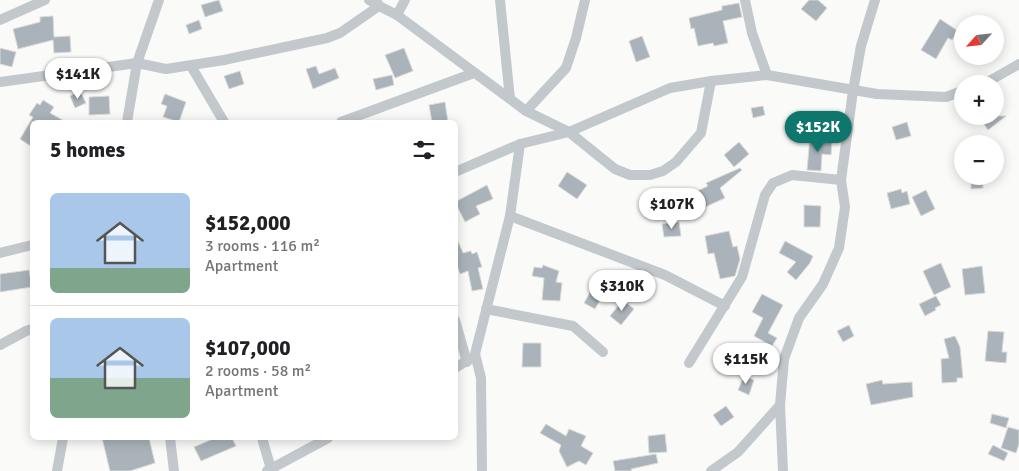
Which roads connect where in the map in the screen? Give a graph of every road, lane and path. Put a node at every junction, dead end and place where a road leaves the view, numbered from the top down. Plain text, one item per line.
1 (46, 0) edge
2 (149, 0) edge
3 (369, 0) edge
4 (405, 0) edge
5 (500, 0) edge
6 (585, 0) edge
7 (745, 0) edge
8 (875, 0) edge
9 (378, 3) edge
10 (158, 5) edge
11 (397, 15) junction
12 (0, 20) edge
13 (137, 63) junction
14 (1019, 64) edge
15 (191, 66) junction
16 (474, 73) junction
17 (767, 75) junction
18 (1000, 75) edge
19 (711, 81) junction
20 (0, 82) edge
21 (853, 91) junction
22 (954, 94) edge
23 (510, 99) junction
24 (526, 111) junction
25 (128, 120) edge
26 (223, 120) edge
27 (346, 120) edge
28 (569, 132) junction
29 (520, 144) junction
30 (458, 171) edge
31 (841, 180) junction
32 (510, 216) junction
33 (30, 246) edge
34 (0, 253) edge
35 (725, 306) junction
36 (486, 310) junction
37 (458, 327) edge
38 (30, 329) edge
39 (0, 345) edge
40 (603, 352) dead end
41 (471, 358) junction
42 (689, 363) dead end
43 (458, 366) edge
44 (780, 405) junction
45 (63, 440) edge
46 (170, 440) edge
47 (262, 440) edge
48 (324, 440) edge
49 (269, 470) edge
50 (57, 471) edge
51 (174, 471) edge
52 (482, 471) edge
53 (711, 471) edge
54 (783, 471) edge

1 - 12 street
2 - 10 street
3 - 9 street
4 - 11 street
5 - 23 street
6 - 24 street
7 - 17 street
8 - 21 street
9 - 11 street
9 - 15 street
10 - 13 street
11 - 16 street
13 - 15 street
13 - 20 street
13 - 25 street
14 - 18 street
15 - 26 street
16 - 23 street
16 - 27 street
17 - 19 street
17 - 21 street
19 - 28 street
19 - 28 street
21 - 22 street
21 - 31 street
23 - 24 street
24 - 28 street
28 - 29 street
29 - 30 street
29 - 32 street
31 - 35 street
31 - 44 street
32 - 35 street
32 - 36 street
33 - 34 street
35 - 42 street
36 - 40 street
36 - 41 street
37 - 41 street
38 - 39 street
41 - 43 street
41 - 52 street
44 - 53 street
44 - 54 street
45 - 50 street
46 - 51 street
47 - 49 street
48 - 49 street

